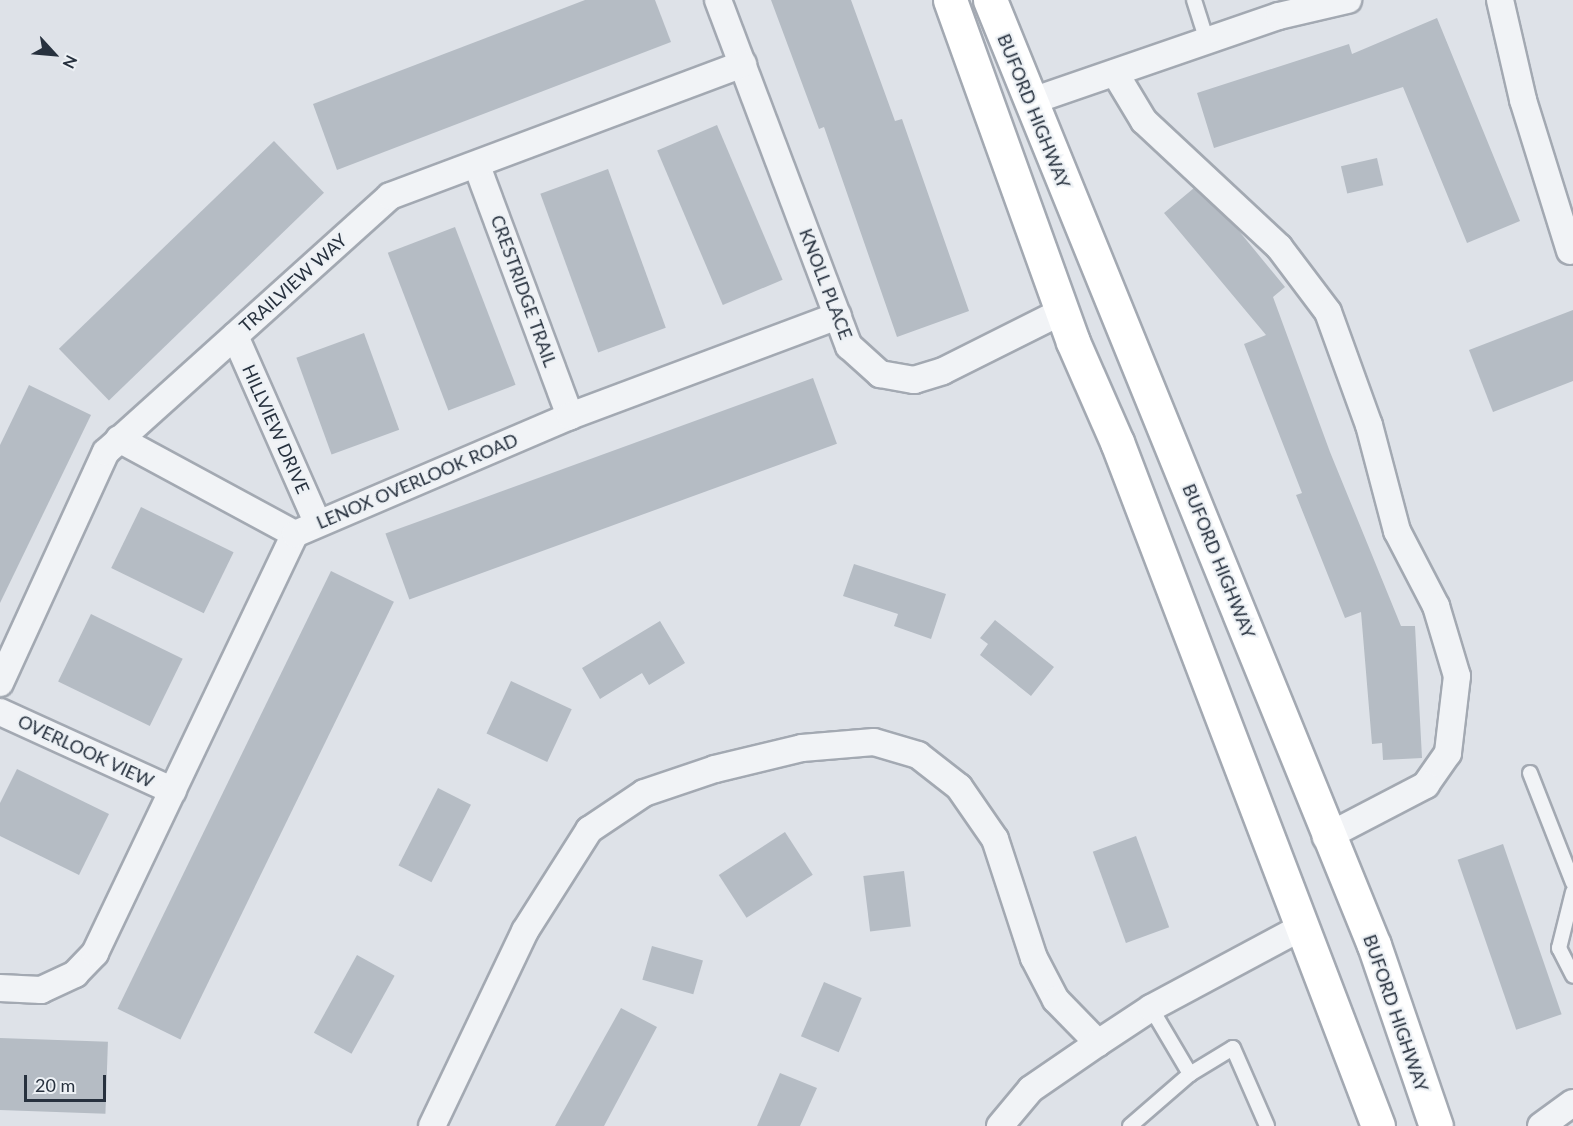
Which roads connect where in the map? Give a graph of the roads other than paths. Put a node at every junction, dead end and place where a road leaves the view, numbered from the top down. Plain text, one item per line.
1 (718, 0) edge
2 (950, 0) edge
3 (990, 0) edge
4 (1194, 0) edge
5 (1348, 0) edge
6 (1500, 0) edge
7 (1206, 41) junction
8 (743, 64) junction
9 (1115, 73) junction
10 (1029, 102) junction
11 (477, 166) junction
12 (1570, 251) dead end
13 (1061, 312) junction
14 (838, 316) junction
15 (235, 336) junction
16 (570, 416) junction
17 (119, 439) junction
18 (306, 528) junction
19 (0, 683) edge
20 (0, 712) edge
21 (1530, 774) dead end
22 (173, 790) junction
23 (1326, 837) junction
24 (1573, 883) edge
25 (1573, 892) edge
26 (1304, 926) junction
27 (1573, 976) edge
28 (0, 988) edge
29 (1151, 1008) junction
30 (1098, 1043) junction
31 (1190, 1074) junction
32 (1573, 1103) edge
33 (432, 1126) edge
34 (1000, 1126) edge
35 (1130, 1126) edge
36 (1267, 1126) edge
37 (1378, 1126) edge
38 (1436, 1126) edge
39 (1542, 1126) edge

1 - 8 street, KNOLL PLACE
2 - 13 main road, BUFORD HIGHWAY
3 - 10 main road, BUFORD HIGHWAY
4 - 7 lane
5 - 7 street
6 - 12 street
7 - 9 street
8 - 11 street, TRAILVIEW WAY
8 - 14 street, KNOLL PLACE
9 - 10 street
9 - 23 street
10 - 23 main road, BUFORD HIGHWAY
11 - 15 street, TRAILVIEW WAY
11 - 16 street, CRESTRIDGE TRAIL
13 - 14 street, KNOLL PLACE
13 - 26 main road, BUFORD HIGHWAY
14 - 16 street, LENOX OVERLOOK ROAD
15 - 17 street, TRAILVIEW WAY
15 - 18 street, HILLVIEW DRIVE
16 - 18 street, LENOX OVERLOOK ROAD
17 - 18 street
17 - 19 street, TRAILVIEW WAY
18 - 22 street, LENOX OVERLOOK ROAD
20 - 22 street, OVERLOOK VIEW
21 - 24 lane
22 - 28 street, LENOX OVERLOOK ROAD
23 - 38 main road, BUFORD HIGHWAY
25 - 27 lane
26 - 29 street
26 - 37 main road, BUFORD HIGHWAY
29 - 30 street
29 - 31 lane
30 - 33 street
30 - 34 street
31 - 35 lane
31 - 36 lane
32 - 39 street

